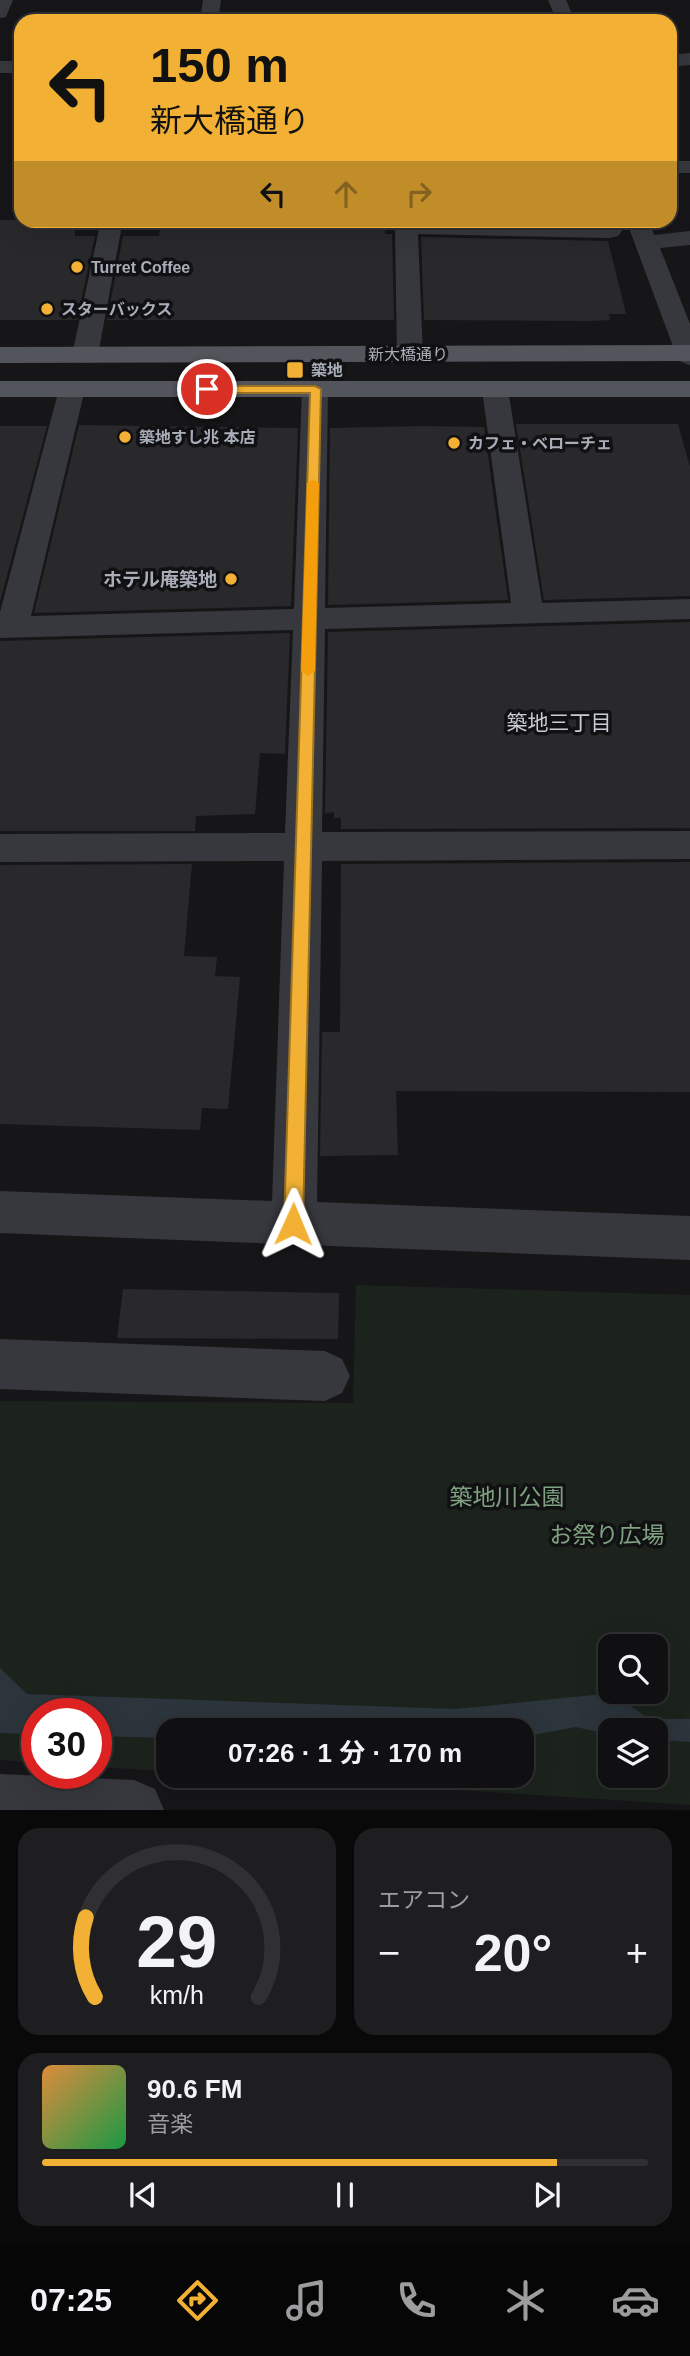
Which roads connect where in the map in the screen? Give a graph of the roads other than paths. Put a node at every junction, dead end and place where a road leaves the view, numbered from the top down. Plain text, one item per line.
1 (4, 0) edge
2 (0, 13) edge
3 (110, 228) edge
4 (610, 230) dead end
5 (640, 232) edge
6 (690, 238) edge
7 (410, 354) junction
8 (689, 354) edge
9 (0, 355) edge
10 (85, 355) junction
11 (72, 389) junction
12 (315, 389) junction
13 (495, 389) junction
14 (690, 389) edge
15 (0, 390) edge
16 (690, 609) edge
17 (528, 614) junction
18 (309, 618) junction
19 (6, 627) edge
20 (690, 845) edge
21 (304, 847) junction
22 (0, 848) edge
23 (0, 1212) edge
24 (293, 1224) junction
25 (690, 1238) edge
26 (0, 1364) edge
27 (325, 1376) dead end
28 (0, 1804) edge
29 (134, 1810) edge

1 - 2 street
3 - 10 street
4 - 7 street
5 - 6 street
5 - 8 street
7 - 8 main road, 新大橋通り
7 - 10 main road, 新大橋通り
9 - 10 main road, 新大橋通り
11 - 12 main road, 新大橋通り
11 - 15 main road, 新大橋通り
11 - 19 street
12 - 13 main road, 新大橋通り
12 - 18 street
13 - 14 main road, 新大橋通り
13 - 17 street
16 - 17 street
17 - 18 street
18 - 19 street
18 - 21 street
20 - 21 street
21 - 22 street
21 - 24 street
23 - 24 street
24 - 25 street
26 - 27 street
28 - 29 street

